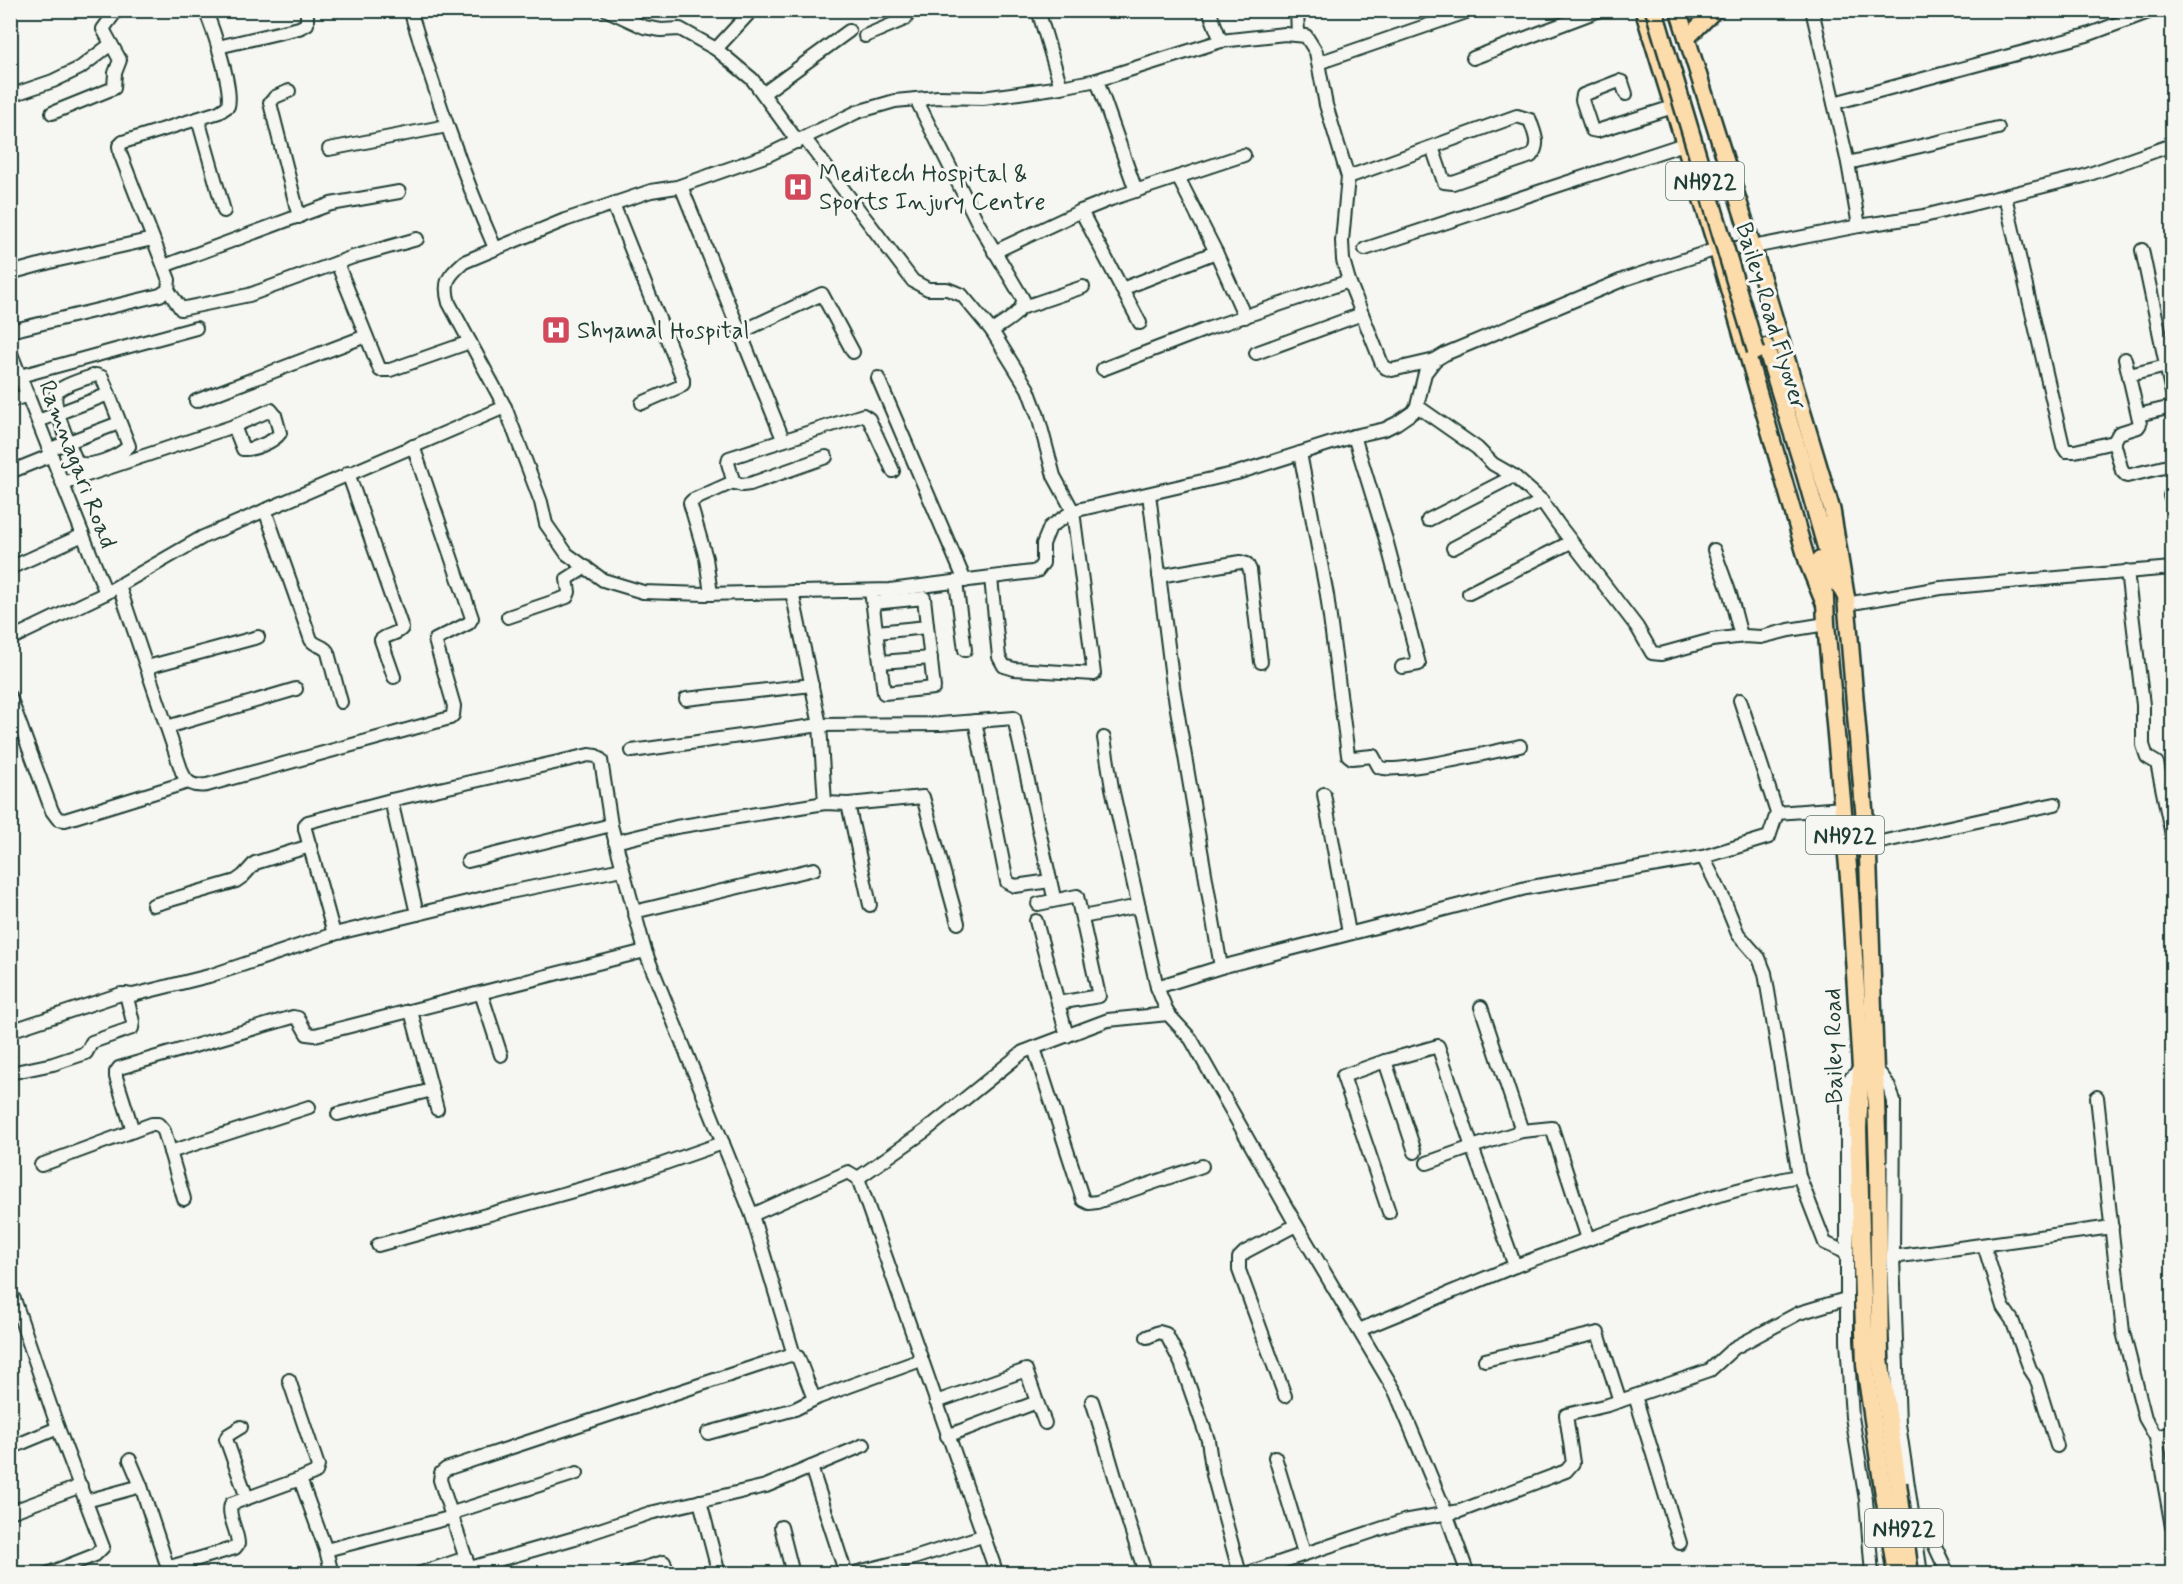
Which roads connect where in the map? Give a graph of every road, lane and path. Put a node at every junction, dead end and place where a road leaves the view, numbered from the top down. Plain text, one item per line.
1 (117, 10) edge
2 (204, 10) edge
3 (308, 10) edge
4 (410, 10) edge
5 (607, 10) edge
6 (752, 10) edge
7 (906, 10) edge
8 (1038, 10) edge
9 (1209, 10) edge
10 (1297, 10) edge
11 (1472, 10) edge
12 (1600, 10) edge
13 (1643, 10) edge
14 (1715, 10) edge
15 (1812, 10) edge
16 (2154, 10) edge
17 (1674, 12) edge
18 (1651, 18) edge
19 (849, 31) dead end
20 (1298, 34) junction
21 (865, 36) dead end
22 (1687, 38) junction
23 (1221, 41) junction
24 (111, 44) junction
25 (218, 47) junction
26 (716, 49) junction
27 (1473, 58) dead end
28 (1318, 63) junction
29 (1097, 80) junction
30 (1701, 83) junction
31 (1060, 87) junction
32 (289, 91) dead end
33 (1668, 92) junction
34 (764, 93) junction
35 (1626, 94) dead end
36 (12, 95) dead end
37 (1834, 103) junction
38 (1673, 107) junction
39 (921, 109) junction
40 (52, 113) dead end
41 (198, 119) junction
42 (447, 126) junction
43 (1998, 128) dead end
44 (802, 140) junction
45 (1684, 144) junction
46 (2172, 145) edge
47 (1432, 147) junction
48 (329, 149) dead end
49 (1244, 155) dead end
50 (1848, 163) junction
51 (1178, 177) junction
52 (1348, 177) junction
53 (681, 186) junction
54 (1136, 191) junction
55 (399, 192) dead end
56 (2005, 196) junction
57 (613, 204) junction
58 (224, 211) dead end
59 (1081, 211) junction
60 (299, 217) junction
61 (1859, 226) junction
62 (153, 239) junction
63 (417, 239) dead end
64 (1753, 247) junction
65 (495, 248) junction
66 (1365, 249) dead end
67 (1717, 249) junction
68 (2142, 250) dead end
69 (994, 252) junction
70 (1216, 252) junction
71 (337, 263) junction
72 (164, 266) junction
73 (10, 273) edge
74 (1349, 281) junction
75 (1083, 287) dead end
76 (168, 290) junction
77 (1122, 290) junction
78 (1021, 308) junction
79 (1362, 314) junction
80 (1245, 316) junction
81 (1140, 323) dead end
82 (196, 328) dead end
83 (10, 331) edge
84 (992, 331) junction
85 (741, 332) junction
86 (366, 336) junction
87 (470, 342) junction
88 (1761, 349) junction
89 (10, 351) edge
90 (853, 352) dead end
91 (1256, 353) dead end
92 (2125, 359) dead end
93 (1435, 360) junction
94 (2167, 366) junction
95 (1104, 369) dead end
96 (2129, 375) junction
97 (20, 376) junction
98 (878, 378) dead end
99 (2172, 393) edge
100 (109, 394) junction
101 (28, 395) junction
102 (196, 401) dead end
103 (10, 402) edge
104 (642, 403) dead end
105 (1417, 406) junction
106 (505, 407) junction
107 (2172, 407) edge
108 (58, 414) junction
109 (2138, 415) junction
110 (38, 421) junction
111 (119, 423) junction
112 (234, 426) dead end
113 (1354, 436) junction
114 (783, 439) junction
115 (69, 441) junction
116 (2114, 442) junction
117 (413, 446) junction
118 (51, 452) junction
119 (1300, 453) junction
120 (826, 457) dead end
121 (2172, 465) edge
122 (893, 471) dead end
123 (10, 472) edge
124 (348, 473) junction
125 (1514, 476) junction
126 (732, 482) junction
127 (63, 483) junction
128 (1149, 494) junction
129 (1542, 501) junction
130 (264, 510) junction
131 (1074, 512) junction
132 (1428, 520) dead end
133 (83, 536) junction
134 (1571, 542) junction
135 (1453, 549) dead end
136 (1714, 550) dead end
137 (586, 567) junction
138 (10, 568) edge
139 (2172, 568) edge
140 (2127, 572) junction
141 (1159, 576) junction
142 (991, 578) junction
143 (960, 581) junction
144 (119, 586) junction
145 (792, 592) junction
146 (106, 593) junction
147 (1469, 593) dead end
148 (711, 594) junction
149 (872, 597) junction
150 (1846, 600) junction
151 (1824, 603) junction
152 (508, 617) dead end
153 (1826, 624) junction
154 (927, 627) junction
155 (877, 632) junction
156 (1741, 636) junction
157 (258, 638) dead end
158 (10, 639) edge
159 (964, 650) dead end
160 (931, 658) junction
161 (881, 662) junction
162 (1261, 662) dead end
163 (147, 667) junction
164 (1402, 667) dead end
165 (394, 677) dead end
166 (812, 685) junction
167 (296, 689) dead end
168 (10, 698) edge
169 (686, 699) dead end
170 (1740, 700) dead end
171 (341, 702) dead end
172 (975, 721) junction
173 (820, 725) junction
174 (167, 727) junction
175 (1104, 738) dead end
176 (1520, 746) dead end
177 (632, 751) dead end
178 (188, 782) junction
179 (1324, 794) dead end
180 (391, 800) junction
181 (825, 803) junction
182 (848, 804) junction
183 (2055, 804) dead end
184 (1843, 808) junction
185 (1777, 813) junction
186 (611, 825) junction
187 (2172, 835) edge
188 (615, 842) junction
189 (1867, 845) junction
190 (310, 846) junction
191 (1703, 857) junction
192 (468, 861) dead end
193 (622, 869) junction
194 (814, 869) dead end
195 (1038, 904) dead end
196 (870, 905) dead end
197 (153, 906) dead end
198 (1138, 906) junction
199 (634, 912) junction
200 (417, 914) junction
201 (1082, 917) junction
202 (1036, 921) dead end
203 (958, 923) dead end
204 (1349, 933) junction
205 (334, 934) junction
206 (645, 951) junction
207 (1221, 967) junction
208 (1157, 987) junction
209 (481, 993) junction
210 (126, 994) junction
211 (1058, 1003) junction
212 (1481, 1008) dead end
213 (411, 1011) junction
214 (1168, 1014) junction
215 (10, 1031) edge
216 (1067, 1036) junction
217 (1034, 1048) junction
218 (501, 1055) dead end
219 (1385, 1061) junction
220 (1868, 1068) junction
221 (10, 1073) edge
222 (432, 1090) junction
223 (2097, 1098) dead end
224 (309, 1107) dead end
225 (437, 1109) dead end
226 (338, 1114) dead end
227 (133, 1131) junction
228 (1522, 1131) junction
229 (723, 1143) junction
230 (1472, 1147) junction
231 (170, 1152) junction
232 (1415, 1152) dead end
233 (1427, 1162) dead end
234 (41, 1165) dead end
235 (1202, 1166) dead end
236 (1799, 1176) junction
237 (858, 1178) junction
238 (184, 1199) dead end
239 (1389, 1212) dead end
240 (752, 1215) junction
241 (1296, 1225) junction
242 (2112, 1227) junction
243 (1588, 1239) junction
244 (378, 1245) dead end
245 (1984, 1245) junction
246 (1846, 1253) junction
247 (1893, 1257) junction
248 (1515, 1266) junction
249 (14, 1299) dead end
250 (1846, 1299) junction
251 (16, 1326) edge
252 (1359, 1330) junction
253 (1147, 1337) dead end
254 (794, 1355) junction
255 (921, 1360) junction
256 (1485, 1360) dead end
257 (289, 1380) dead end
258 (1285, 1396) dead end
259 (1635, 1396) junction
260 (814, 1399) junction
261 (1092, 1401) dead end
262 (1620, 1401) junction
263 (936, 1402) junction
264 (1037, 1402) junction
265 (1045, 1423) dead end
266 (241, 1427) dead end
267 (58, 1428) junction
268 (708, 1433) dead end
269 (2172, 1433) edge
270 (947, 1436) junction
271 (2156, 1437) junction
272 (864, 1445) dead end
273 (2057, 1446) dead end
274 (10, 1448) edge
275 (1275, 1457) dead end
276 (130, 1460) dead end
277 (811, 1467) junction
278 (577, 1473) dead end
279 (300, 1479) junction
280 (81, 1486) junction
281 (141, 1486) junction
282 (1897, 1487) junction
283 (247, 1498) junction
284 (1866, 1500) junction
285 (86, 1501) junction
286 (700, 1501) junction
287 (10, 1511) edge
288 (1446, 1513) junction
289 (453, 1515) junction
290 (781, 1527) dead end
291 (2172, 1527) edge
292 (1915, 1531) junction
293 (982, 1536) junction
294 (1680, 1543) dead end
295 (326, 1550) junction
296 (1304, 1553) junction
297 (469, 1567) edge
298 (47, 1574) edge
299 (332, 1574) edge
300 (418, 1574) edge
301 (625, 1574) edge
302 (668, 1574) edge
303 (719, 1574) edge
304 (793, 1574) edge
305 (848, 1574) edge
306 (997, 1574) edge
307 (1146, 1574) edge
308 (1240, 1574) edge
309 (1245, 1574) edge
310 (1468, 1574) edge
311 (1872, 1574) edge
312 (1896, 1574) edge
313 (1910, 1574) edge
314 (1920, 1574) edge
315 (1948, 1574) edge

1 - 24 street
2 - 25 street
3 - 25 street
4 - 42 street
5 - 26 street
6 - 26 street
7 - 21 street
8 - 31 street
9 - 23 street
10 - 20 street
11 - 28 street
12 - 27 street
13 - 18 main road
14 - 22 main road
15 - 37 street
16 - 37 street
17 - 18 main road
17 - 22 main road
17 - 88 highway, Bailey Road Flyover / NH922
18 - 33 main road
18 - 88 highway, Bailey Road Flyover / NH922, bridge
19 - 34 street
20 - 23 street
20 - 28 street
22 - 30 main road
23 - 29 street
24 - 36 street
24 - 40 street
25 - 41 street
26 - 34 street
28 - 52 street
29 - 31 street
29 - 54 street
30 - 33 main road
30 - 64 main road
31 - 39 street
32 - 60 street
33 - 38 main road
34 - 44 street
35 - 38 street
37 - 50 street
38 - 45 main road
39 - 44 street
39 - 69 street
41 - 58 street
41 - 62 street
42 - 48 street
42 - 65 street
43 - 50 street
44 - 53 street
44 - 84 street
45 - 66 street
45 - 67 main road
46 - 56 street
47 - 47 street
47 - 52 street
49 - 51 street
50 - 61 street
51 - 54 street
51 - 70 street
52 - 74 street
53 - 57 street
53 - 85 street
54 - 59 street
55 - 60 street
56 - 61 street
56 - 116 street
57 - 65 street
57 - 104 street
59 - 69 street
59 - 77 street
60 - 72 street
61 - 64 street
62 - 72 street
62 - 73 street
63 - 71 street
64 - 67 street
64 - 150 main road
65 - 87 street
67 - 93 street
67 - 151 main road
68 - 94 street
69 - 78 street
70 - 77 street
70 - 80 street
71 - 76 street
71 - 86 street
72 - 76 street
74 - 79 street
74 - 80 street
75 - 78 street
76 - 83 street
77 - 81 street
78 - 84 street
79 - 91 street
79 - 93 street
80 - 95 street
82 - 97 street
84 - 131 street
85 - 90 street
85 - 114 street
86 - 87 street
86 - 102 street
87 - 106 street
88 - 150 highway, Bailey Road Flyover / NH922
88 - 151 highway, Bailey Road Flyover / NH922
89 - 97 street, Ramnagari Road
92 - 96 street
93 - 105 street
94 - 96 street
94 - 99 street
96 - 109 street
97 - 101 street, Ramnagari Road
98 - 143 street
100 - 108 street
100 - 108 street
100 - 111 street
101 - 103 street
101 - 110 street, Ramnagari Road
105 - 113 street
105 - 125 street
106 - 117 street
106 - 137 street
107 - 109 street
108 - 110 street
108 - 115 street
109 - 116 street
110 - 118 street, Ramnagari Road
111 - 115 street
111 - 115 street
112 - 127 street
113 - 119 street
113 - 164 street
114 - 122 street
114 - 126 street
115 - 118 street
116 - 121 street
117 - 124 street
117 - 178 street
118 - 123 street
118 - 127 street, Ramnagari Road
119 - 128 street
119 - 176 street
120 - 126 street
124 - 130 street
124 - 165 street
125 - 129 street
125 - 132 street
126 - 148 street
127 - 133 street, Ramnagari Road
128 - 131 street
128 - 141 street
129 - 134 street
129 - 135 street
130 - 144 street
130 - 171 street
131 - 142 street
131 - 142 street
133 - 138 street
133 - 146 street, Ramnagari Road
134 - 147 street
134 - 156 street
136 - 156 street
137 - 148 street
137 - 152 street
139 - 140 street
140 - 150 street
140 - 187 street
141 - 162 street
141 - 207 street
142 - 143 street
143 - 149 street
143 - 159 street
144 - 146 street
144 - 163 street
145 - 148 street
145 - 149 street
145 - 166 street
146 - 158 street
149 - 154 street
149 - 155 street
150 - 189 highway, NH922
151 - 153 highway, Bailey Road / NH922
153 - 156 street
153 - 184 highway, Bailey Road / NH922
154 - 155 street
154 - 160 street
155 - 161 street
157 - 163 street
160 - 161 street
160 - 161 street
163 - 174 street
166 - 169 street
166 - 173 street
167 - 174 street
168 - 178 street
170 - 185 street
172 - 172 street
172 - 173 street
173 - 177 street
173 - 181 street
174 - 178 street
175 - 198 street
179 - 204 street
180 - 186 street
180 - 190 street
180 - 200 street
181 - 182 street
181 - 188 street
182 - 196 street
182 - 203 street
183 - 189 street
184 - 185 street
184 - 220 highway, Bailey Road / NH922
185 - 191 street
186 - 188 street
186 - 192 street
188 - 193 street
189 - 220 highway, NH922
190 - 197 street
190 - 205 street
191 - 204 street
191 - 236 street
193 - 199 street
193 - 200 street
194 - 199 street
195 - 201 street
198 - 201 street
198 - 208 street
199 - 206 street
200 - 205 street
201 - 211 street
202 - 211 street
204 - 207 street
205 - 210 street
206 - 209 street
206 - 229 street
207 - 208 street
208 - 214 street
209 - 213 street
209 - 218 street
210 - 215 street
210 - 221 street
211 - 216 street
212 - 228 street
213 - 222 street
213 - 227 street
214 - 216 street
214 - 241 street
216 - 217 street
217 - 235 street
217 - 237 street
219 - 230 street
219 - 232 street
219 - 239 street
220 - 246 street
220 - 247 street
220 - 282 highway, Bailey Road / NH922
222 - 225 street
222 - 226 street
223 - 242 street
224 - 231 street
227 - 231 street
227 - 234 street
228 - 230 street
228 - 243 street
229 - 240 street
229 - 244 street
230 - 233 street
230 - 248 street
231 - 238 street
236 - 243 street
236 - 246 street
237 - 240 street
237 - 255 street
240 - 254 street
241 - 252 street
241 - 258 street
242 - 245 street
242 - 271 street
243 - 248 street
245 - 247 street
245 - 273 street
246 - 250 street
247 - 282 street
248 - 252 street
249 - 251 street
250 - 259 street
250 - 284 street
251 - 267 street
252 - 288 street
253 - 308 street
254 - 260 street
254 - 289 street
255 - 260 street
255 - 263 street
256 - 262 street
257 - 279 street
259 - 262 street
259 - 294 street
260 - 268 street
261 - 307 street
262 - 288 street
263 - 264 street
263 - 270 street
264 - 265 street
264 - 270 street
266 - 283 street
267 - 274 street
267 - 280 street
269 - 271 street
270 - 293 street
271 - 291 street
272 - 277 street
275 - 296 street
276 - 281 street
277 - 286 street
277 - 305 street
278 - 289 street
279 - 283 street
279 - 295 street
280 - 285 street
280 - 287 street
281 - 283 street
281 - 285 street
282 - 284 street
282 - 292 street
282 - 312 highway, NH922, bridge
282 - 313 highway, NH922, bridge
284 - 311 street
285 - 298 street
286 - 297 street
286 - 303 street
288 - 296 street
288 - 310 street
289 - 295 street
289 - 297 street
290 - 304 street
292 - 314 street
292 - 315 street
293 - 305 street
293 - 306 street
295 - 299 street
296 - 309 street
297 - 300 street
301 - 302 street

